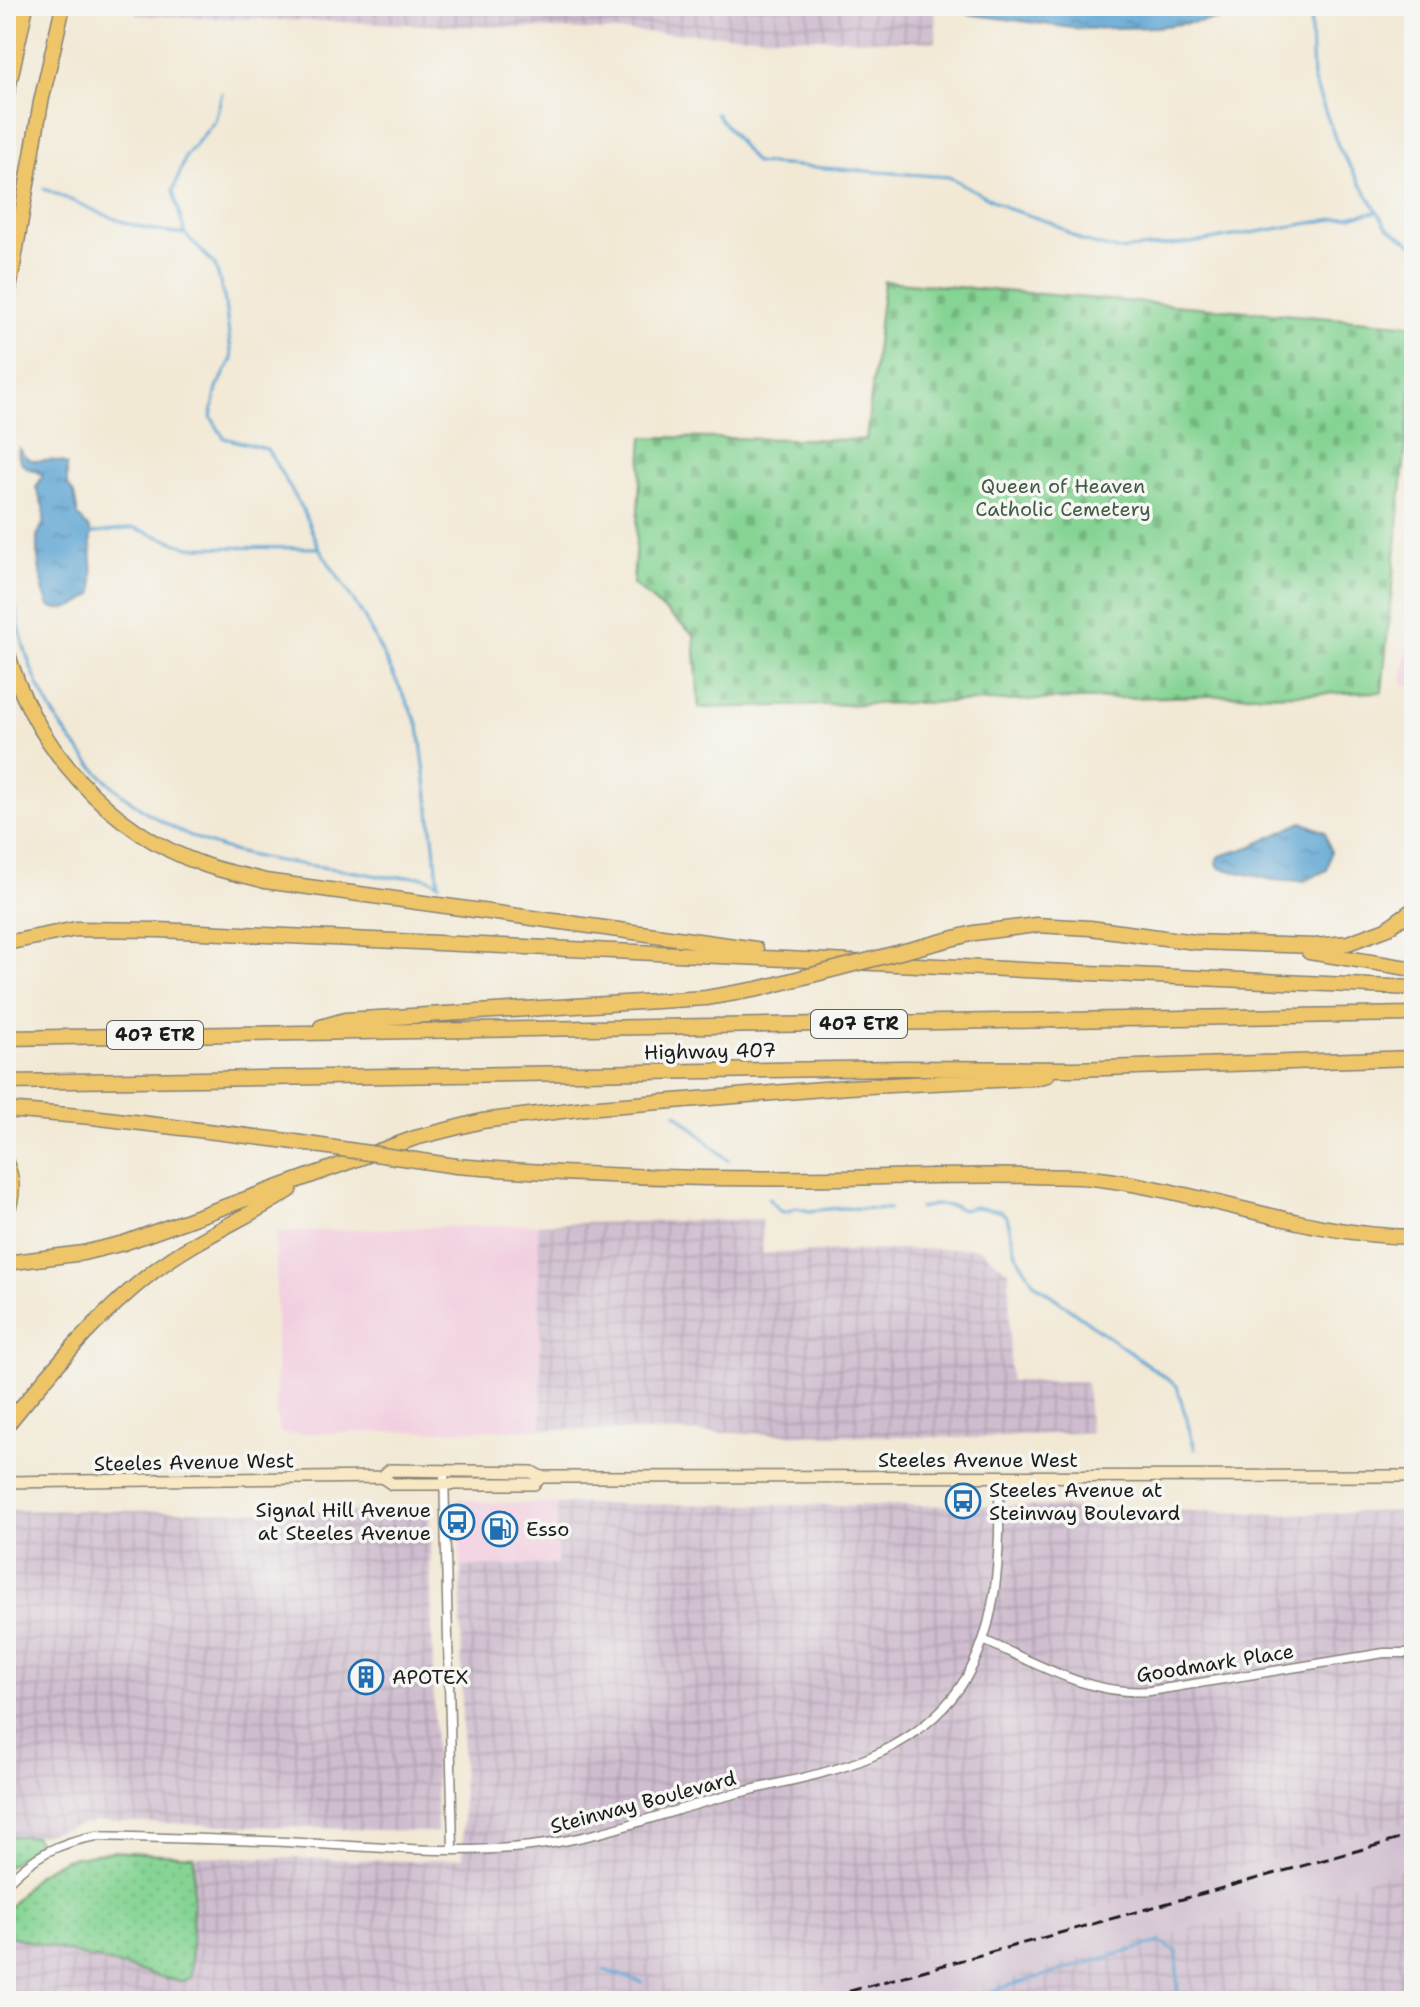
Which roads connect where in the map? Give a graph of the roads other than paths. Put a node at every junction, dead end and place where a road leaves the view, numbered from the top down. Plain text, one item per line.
1 (26, 6) edge
2 (63, 6) edge
3 (6, 98) edge
4 (6, 307) edge
5 (6, 647) edge
6 (1414, 909) edge
7 (6, 943) edge
8 (1269, 946) junction
9 (796, 959) junction
10 (1414, 969) edge
11 (1414, 988) edge
12 (1414, 1014) edge
13 (304, 1032) junction
14 (6, 1038) edge
15 (1414, 1058) edge
16 (1075, 1069) junction
17 (6, 1082) edge
18 (6, 1110) edge
19 (6, 1163) edge
20 (318, 1172) junction
21 (6, 1213) edge
22 (1414, 1237) edge
23 (6, 1263) edge
24 (6, 1426) edge
25 (444, 1471) junction
26 (1414, 1476) edge
27 (382, 1477) junction
28 (541, 1477) junction
29 (999, 1478) junction
30 (6, 1482) edge
31 (445, 1484) junction
32 (983, 1640) junction
33 (1414, 1653) edge
34 (453, 1849) junction
35 (6, 1884) edge

1 - 3 highway
2 - 4 highway
5 - 9 highway
6 - 8 highway
7 - 9 highway
8 - 10 highway
8 - 13 highway, bridge
9 - 11 highway
12 - 13 highway, Highway 407 / 407 ETR
13 - 14 highway, Highway 407 / 407 ETR
15 - 16 highway, Highway 407 / 407 ETR
16 - 17 highway, Highway 407 / 407 ETR
16 - 20 highway
18 - 22 highway, bridge
19 - 21 highway
20 - 23 highway
20 - 24 highway
25 - 27 main road, Steeles Avenue West
25 - 28 main road, Steeles Avenue West
25 - 31 street
26 - 29 main road, Steeles Avenue West
27 - 30 main road, Steeles Avenue West
27 - 31 main road, Steeles Avenue West
28 - 29 main road, Steeles Avenue West
28 - 31 main road, Steeles Avenue West
29 - 32 street, Steinway Boulevard
31 - 34 street
32 - 33 street, Goodmark Place
32 - 34 street, Steinway Boulevard
34 - 35 street, Steinway Boulevard

